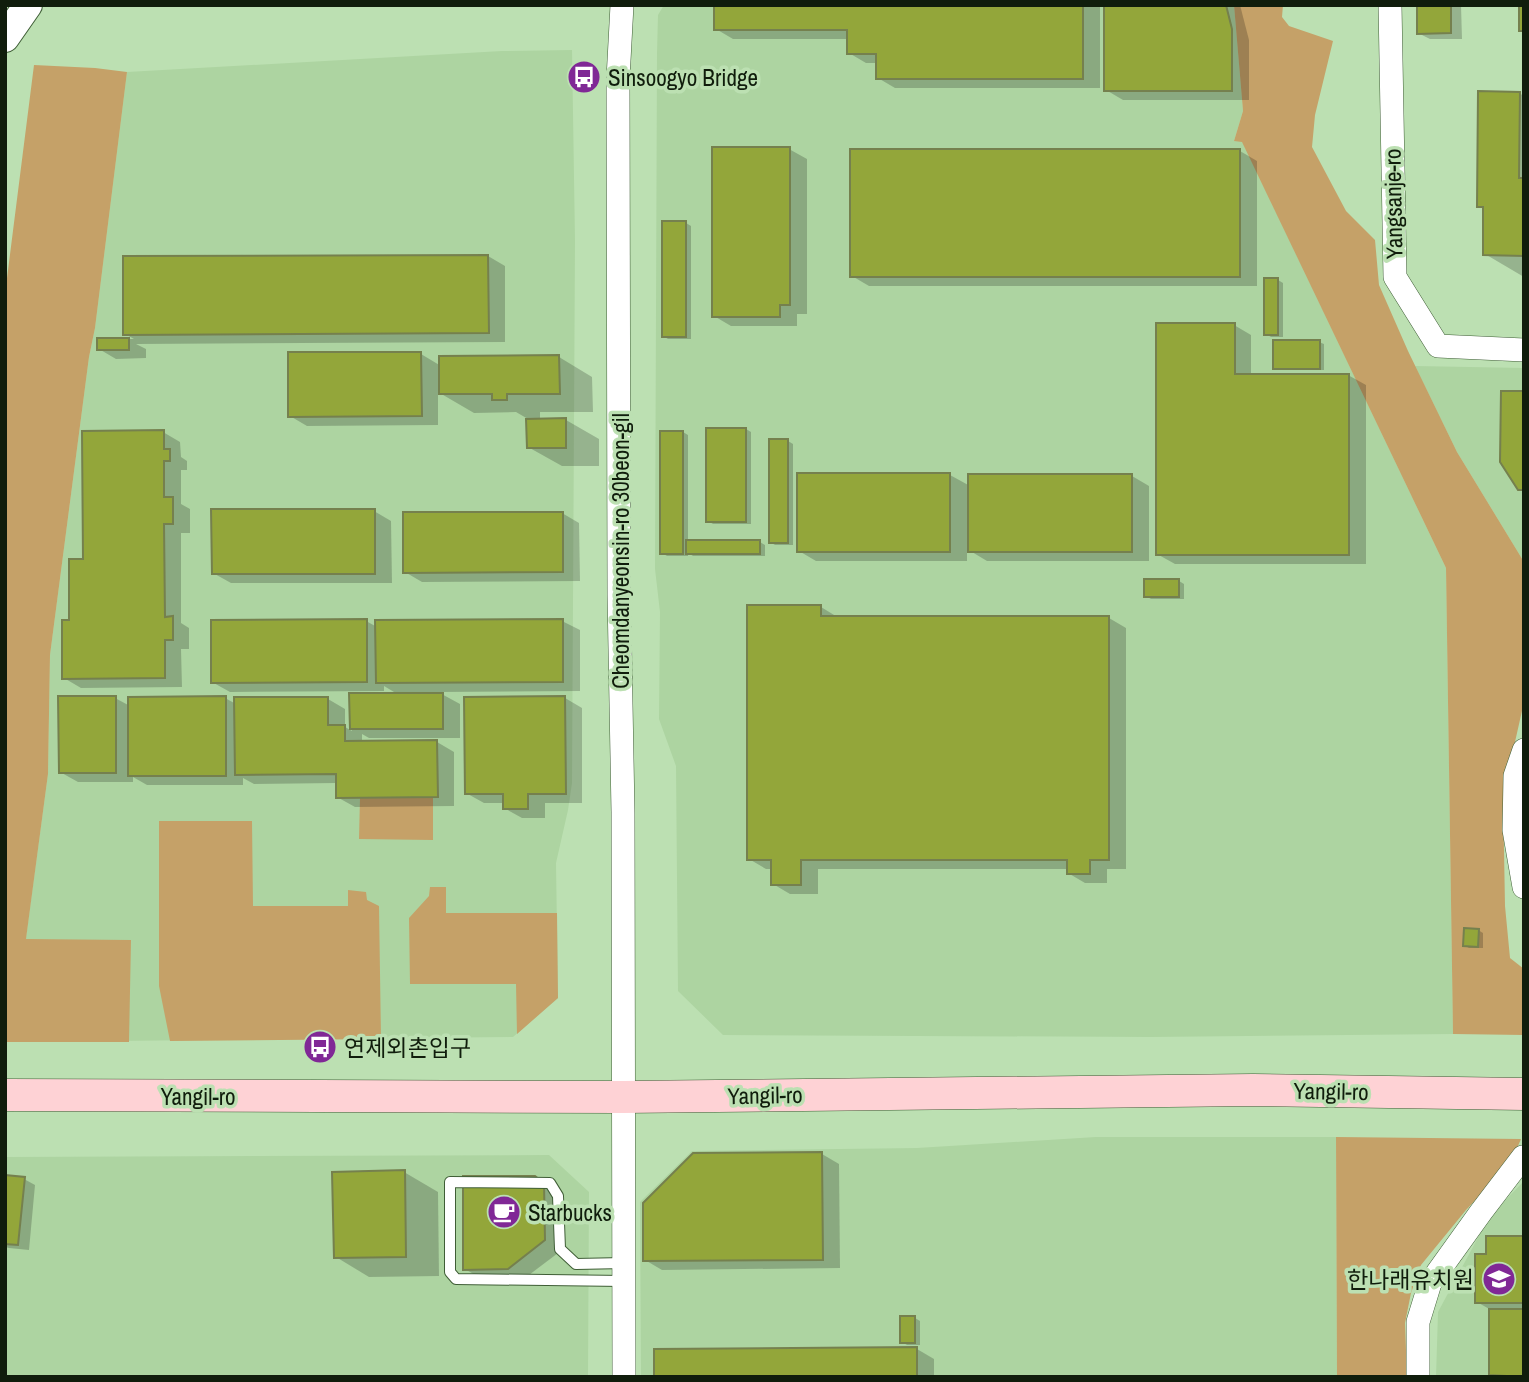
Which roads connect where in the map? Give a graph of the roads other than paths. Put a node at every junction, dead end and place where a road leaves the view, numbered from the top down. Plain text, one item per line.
1 (28, 5) edge
2 (622, 5) edge
3 (1390, 5) edge
4 (5, 38) edge
5 (1524, 350) edge
6 (1524, 750) edge
7 (1524, 887) edge
8 (1524, 1094) edge
9 (5, 1095) edge
10 (623, 1097) junction
11 (1523, 1157) edge
12 (624, 1272) junction
13 (624, 1377) edge
14 (1418, 1377) edge

1 - 4 street
2 - 10 street, Cheomdanyeonsin-ro 30beon-gil
3 - 5 street, Yangsanje-ro
6 - 7 street
8 - 10 main road, Yangil-ro
9 - 10 main road, Yangil-ro
10 - 12 street, Cheomdanyeonsin-ro 30beon-gil
11 - 14 street
12 - 12 lane
12 - 13 street, Cheomdanyeonsin-ro 30beon-gil

